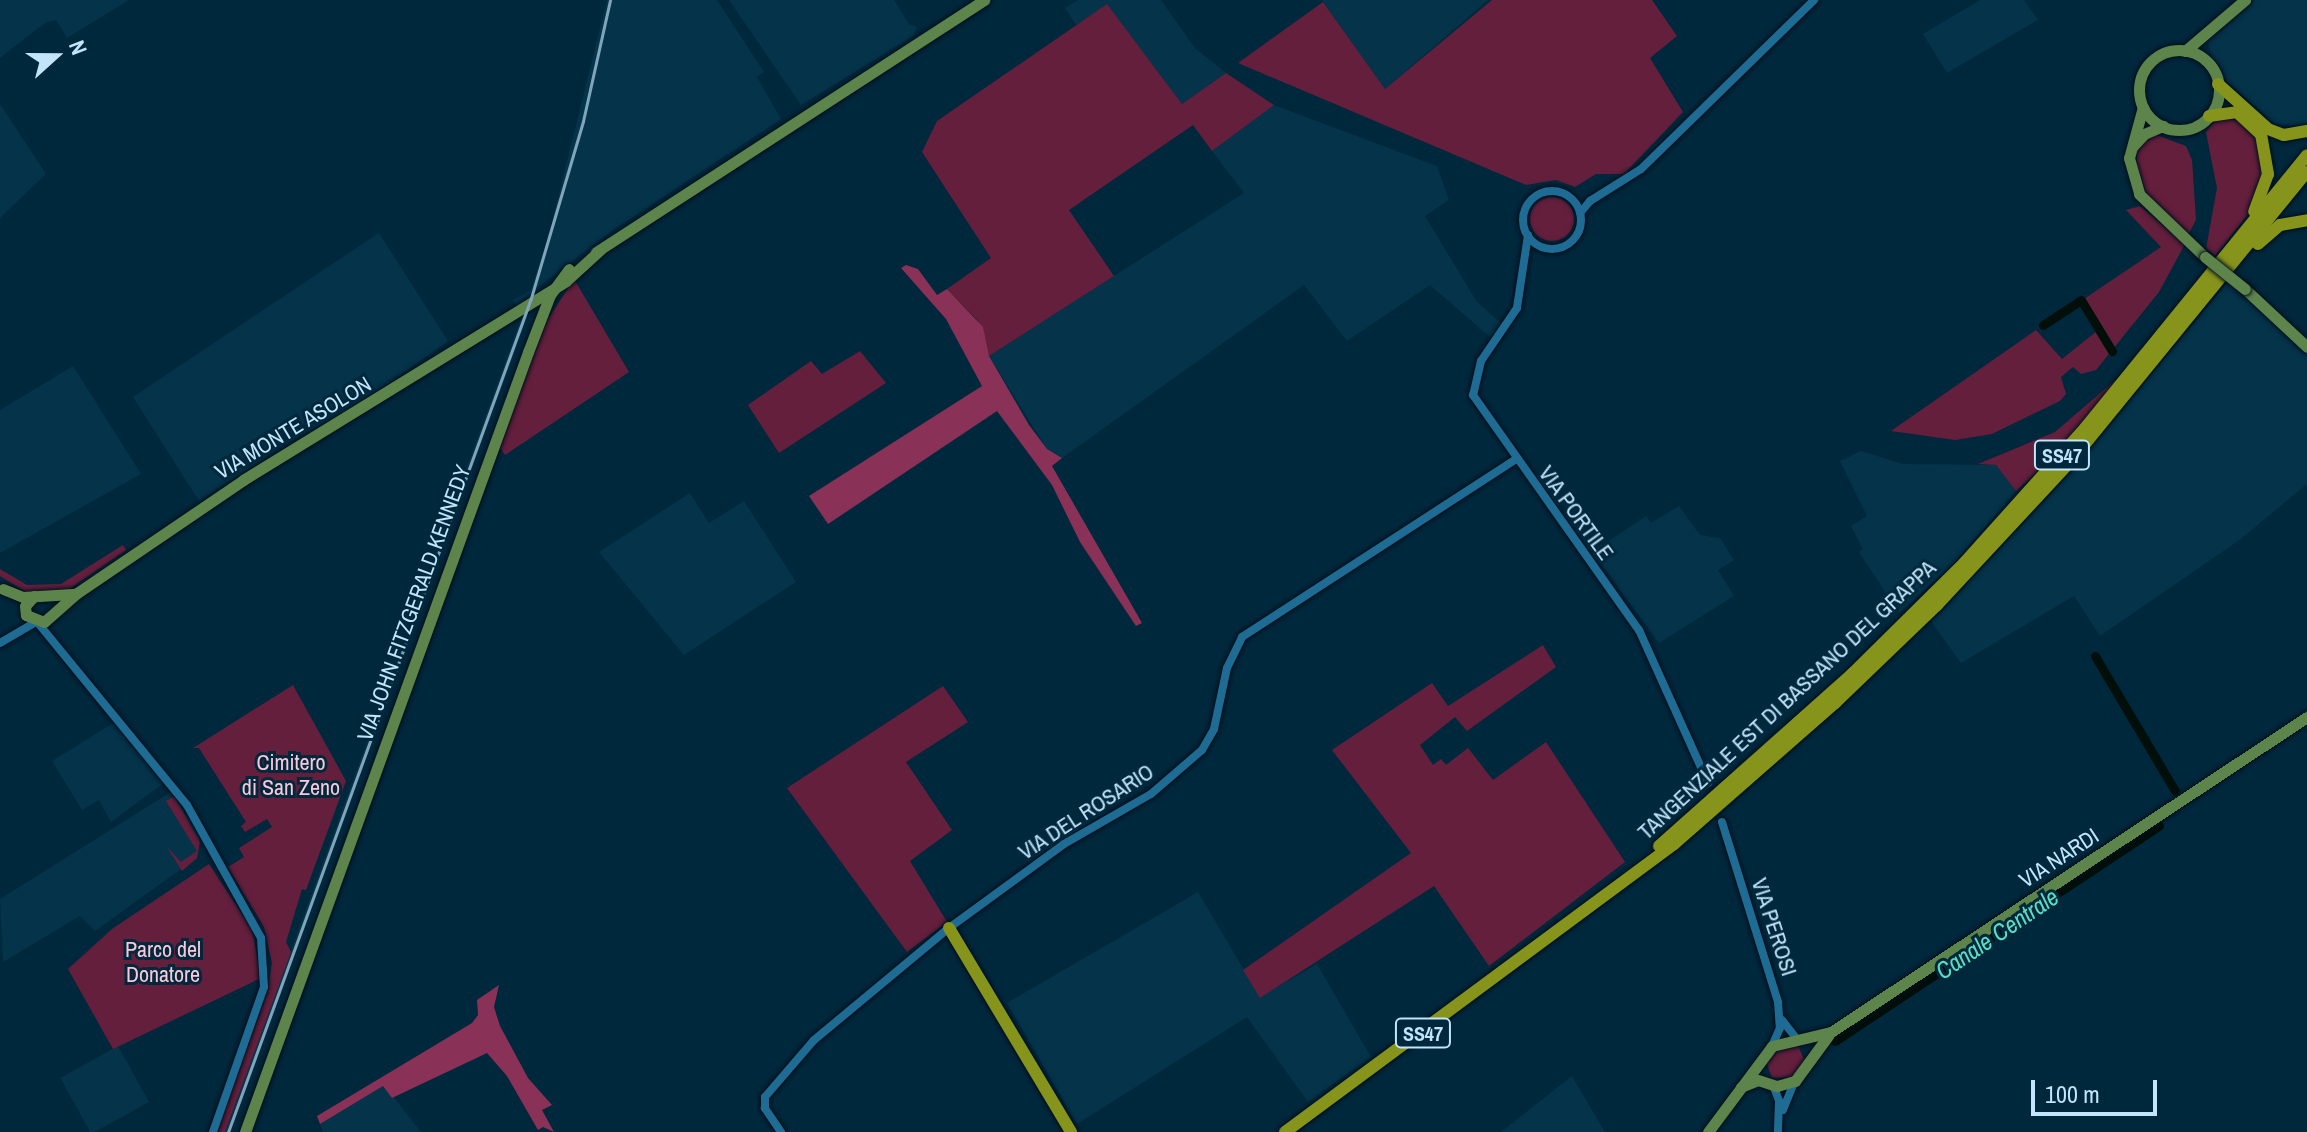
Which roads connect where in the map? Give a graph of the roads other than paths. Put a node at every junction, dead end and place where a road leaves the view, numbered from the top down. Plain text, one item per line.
1 (984, 0) edge
2 (1814, 0) edge
3 (2245, 0) edge
4 (2207, 33) junction
5 (2185, 51) junction
6 (2209, 63) junction
7 (2218, 84) junction
8 (2143, 107) junction
9 (2209, 116) junction
10 (2163, 126) junction
11 (2307, 131) edge
12 (2130, 150) junction
13 (2307, 155) edge
14 (2307, 172) edge
15 (1602, 194) junction
16 (1570, 197) junction
17 (1580, 213) junction
18 (2307, 220) edge
19 (1528, 235) junction
20 (1547, 248) junction
21 (2209, 262) junction
22 (1527, 266) junction
23 (571, 273) junction
24 (539, 298) junction
25 (544, 315) junction
26 (2307, 347) edge
27 (2139, 363) junction
28 (2139, 380) junction
29 (1515, 460) junction
30 (2, 587) edge
31 (77, 593) junction
32 (39, 597) junction
33 (37, 617) junction
34 (0, 643) edge
35 (2307, 717) edge
36 (1708, 783) dead end
37 (1722, 822) dead end
38 (1633, 870) junction
39 (949, 928) junction
40 (1780, 1011) junction
41 (1831, 1032) junction
42 (1799, 1040) junction
43 (1772, 1046) junction
44 (1811, 1059) junction
45 (1761, 1060) junction
46 (1795, 1081) junction
47 (1771, 1084) junction
48 (1738, 1091) junction
49 (1778, 1129) edge
50 (213, 1132) edge
51 (245, 1132) edge
52 (781, 1132) edge
53 (1071, 1132) edge
54 (1285, 1132) edge
55 (1708, 1132) edge

1 - 23 main road, VIA MONTE ASOLON
2 - 15 street
3 - 4 main road
4 - 5 main road
4 - 6 main road
5 - 6 main road
5 - 8 main road
6 - 7 main road
7 - 9 main road
7 - 11 highway
8 - 10 main road
8 - 12 main road
9 - 10 main road
9 - 21 highway, SS47
10 - 12 main road
12 - 21 main road
13 - 27 highway, TANGENZIALE EST DI BASSANO DEL GRAPPA / SS47
14 - 28 highway, TANGENZIALE EST DI BASSANO DEL GRAPPA / SS47
15 - 16 street
15 - 17 street
16 - 17 street
16 - 19 street
17 - 20 street
18 - 28 highway, SS47
19 - 20 street
19 - 22 street, VIA PORTILE
20 - 22 street
21 - 26 main road, bridge
21 - 27 highway, SS47
22 - 29 street, VIA PORTILE
23 - 24 main road, VIA MONTE ASOLON
23 - 24 main road, VIA MONTE ASOLON
23 - 25 main road, VIA JOHN FITZGERALD KENNEDY
24 - 25 main road, VIA JOHN FITZGERALD KENNEDY
24 - 31 main road, VIA MONTE ASOLON
25 - 51 main road, VIA JOHN FITZGERALD KENNEDY
27 - 38 highway, TANGENZIALE EST DI BASSANO DEL GRAPPA / SS47
28 - 38 highway, TANGENZIALE EST DI BASSANO DEL GRAPPA / SS47
29 - 36 street, VIA PORTILE
29 - 39 street, VIA DEL ROSARIO
30 - 32 main road, VIA MONTE ASOLON
30 - 33 main road
31 - 32 main road, VIA MONTE ASOLON
31 - 33 main road, VIA MONTE ASOLON
32 - 33 main road
32 - 33 main road
33 - 34 street
33 - 50 street
35 - 41 main road, VIA NARDI
37 - 40 street, VIA PEROSI
38 - 54 highway, TANGENZIALE EST DI BASSANO DEL GRAPPA / SS47
39 - 52 street, VIA DEL ROSARIO
39 - 53 highway
40 - 42 street, VIA PEROSI
40 - 43 street
41 - 42 main road, VIA NARDI
41 - 44 main road, VIA NARDI
42 - 43 main road, VIA NARDI
42 - 44 main road
43 - 45 main road
44 - 46 main road, VIA NARDI
45 - 47 main road
45 - 48 main road
46 - 47 main road
46 - 49 street
47 - 48 main road
47 - 49 street
48 - 55 main road

